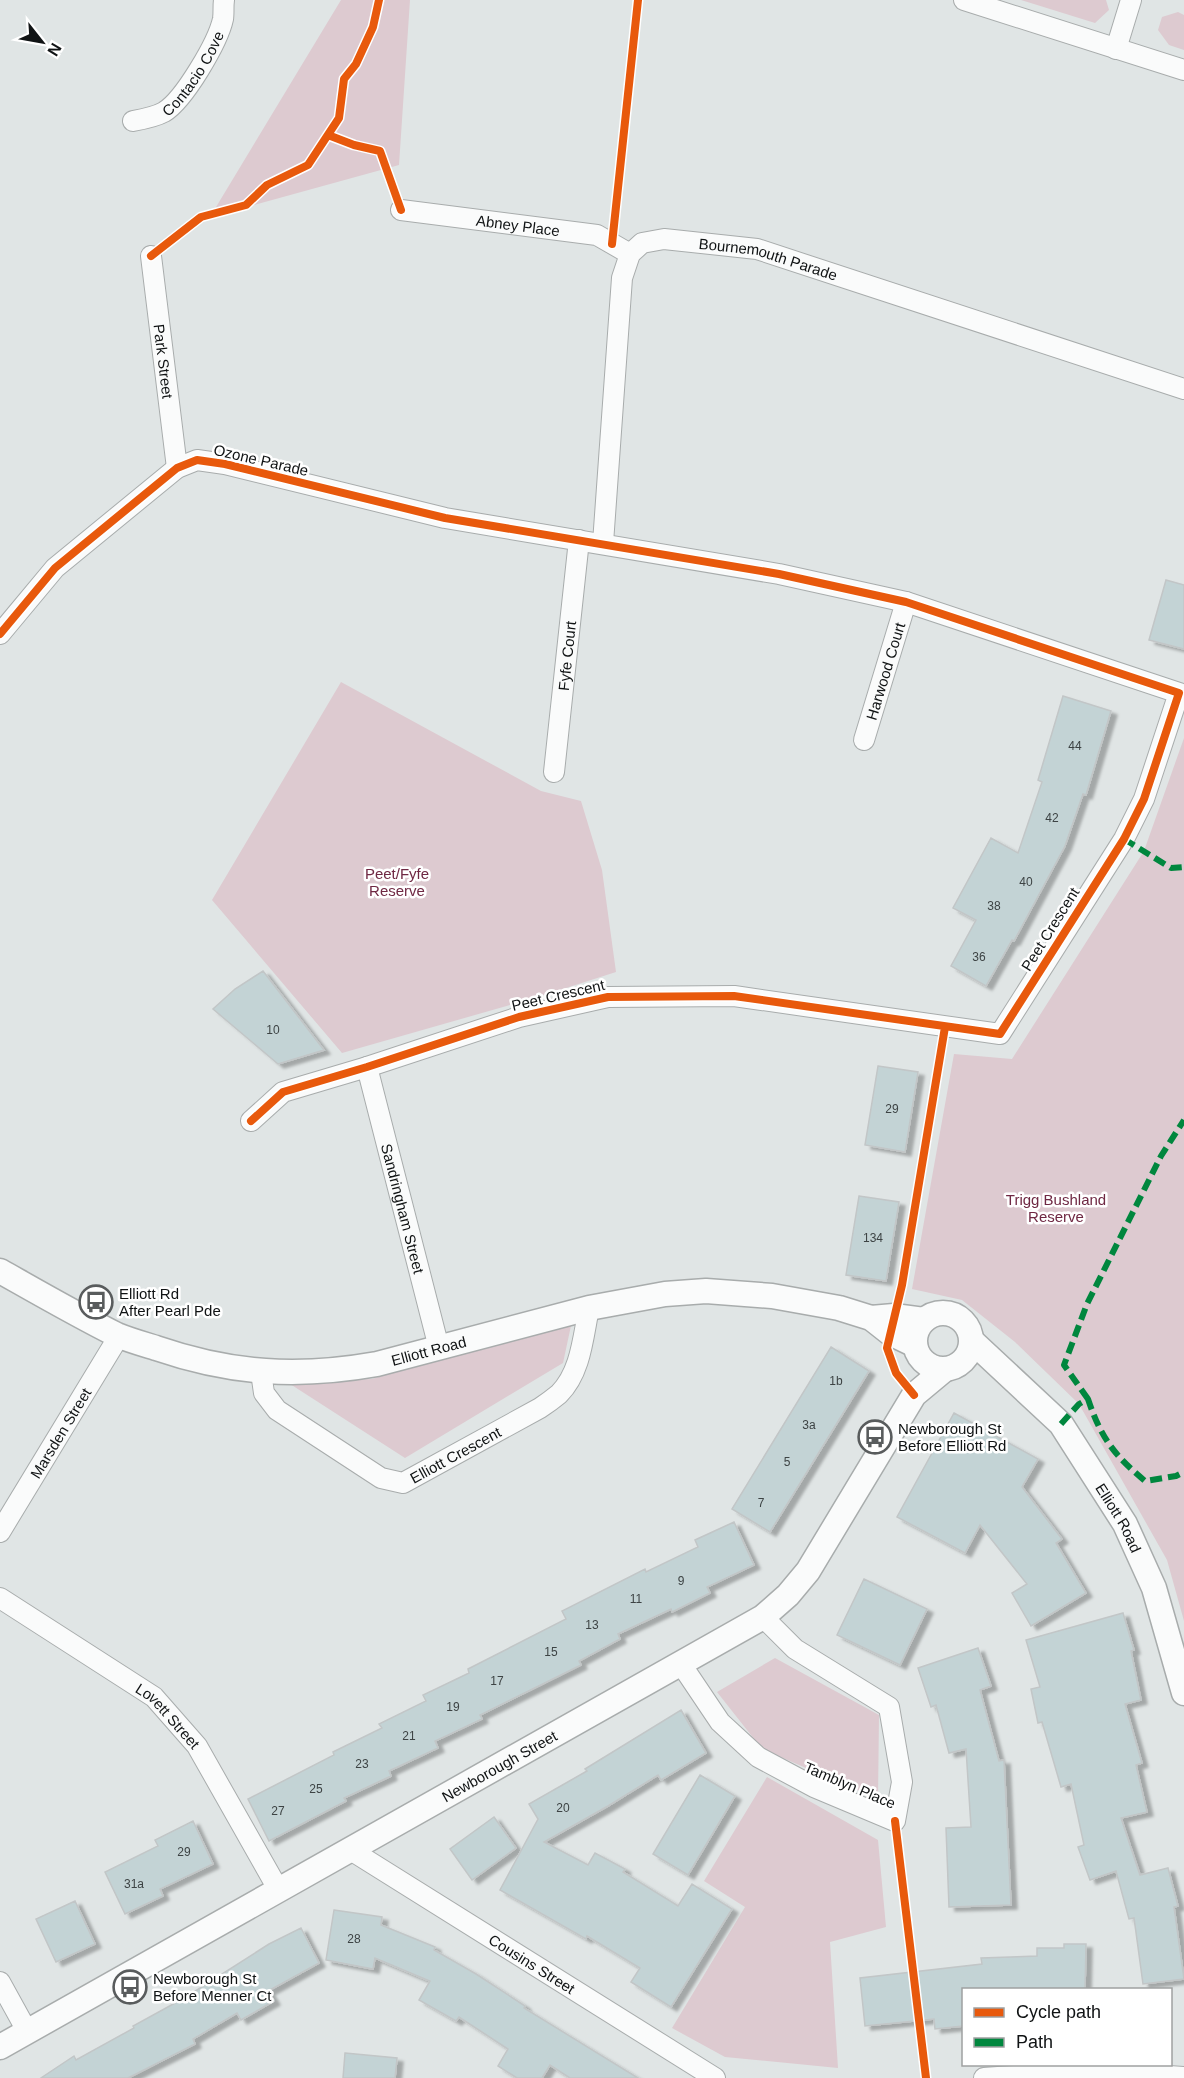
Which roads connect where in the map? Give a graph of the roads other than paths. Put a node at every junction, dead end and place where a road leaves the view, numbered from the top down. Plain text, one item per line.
1 (224, 0) edge
2 (964, 0) edge
3 (1131, 0) edge
4 (1116, 49) junction
5 (1184, 70) edge
6 (133, 121) dead end
7 (401, 210) dead end
8 (630, 254) junction
9 (152, 256) dead end
10 (1184, 389) edge
11 (177, 468) junction
12 (579, 540) junction
13 (603, 543) junction
14 (906, 602) junction
15 (0, 634) edge
16 (864, 740) dead end
17 (554, 772) dead end
18 (367, 1067) junction
19 (251, 1121) dead end
20 (0, 1271) edge
21 (589, 1308) junction
22 (871, 1318) junction
23 (924, 1320) junction
24 (119, 1336) junction
25 (972, 1341) junction
26 (439, 1348) junction
27 (917, 1349) junction
28 (949, 1369) junction
29 (1004, 1371) junction
30 (261, 1372) junction
31 (914, 1395) junction
32 (0, 1532) edge
33 (0, 1598) edge
34 (763, 1617) junction
35 (681, 1664) junction
36 (1184, 1693) edge
37 (350, 1849) junction
38 (278, 1889) junction
39 (0, 1982) edge
40 (27, 2031) junction
41 (0, 2047) edge
42 (1184, 2077) edge
43 (715, 2078) edge
44 (984, 2078) edge

1 - 6 street, Contacio Cove
2 - 4 street
3 - 4 street
4 - 5 street
7 - 8 street, Abney Place
8 - 10 street, Bournemouth Parade
8 - 13 street
9 - 11 street, Park Street
11 - 12 street, Ozone Parade
11 - 15 street, Ozone Parade
12 - 13 street, Peet Crescent
12 - 17 street, Fyfe Court
13 - 14 street, Peet Crescent
14 - 16 street, Harwood Court
14 - 18 street, Peet Crescent
18 - 19 street, Peet Crescent
18 - 26 street, Sandringham Street
20 - 24 street, Elliott Road
21 - 22 street, Elliott Road
21 - 26 street, Elliott Road
21 - 30 street, Elliott Crescent
22 - 23 street, Elliott Road
22 - 27 street, Elliott Road
23 - 25 street, Elliott Road
23 - 27 street
24 - 30 street, Elliott Road
24 - 32 street, Marsden Street
25 - 28 street
25 - 29 street, Elliott Road
26 - 30 street, Elliott Road
27 - 28 street, Elliott Road
27 - 31 street, Newborough Street
28 - 29 street, Elliott Road
28 - 31 street, Newborough Street
29 - 36 street, Elliott Road
31 - 34 street, Newborough Street
33 - 38 street, Lovett Street
34 - 35 street, Newborough Street
34 - 35 street, Tamblyn Place
35 - 37 street, Newborough Street
37 - 38 street, Newborough Street
37 - 43 street, Cousins Street
38 - 40 street, Newborough Street
39 - 40 street
40 - 41 street, Newborough Street
42 - 44 street

